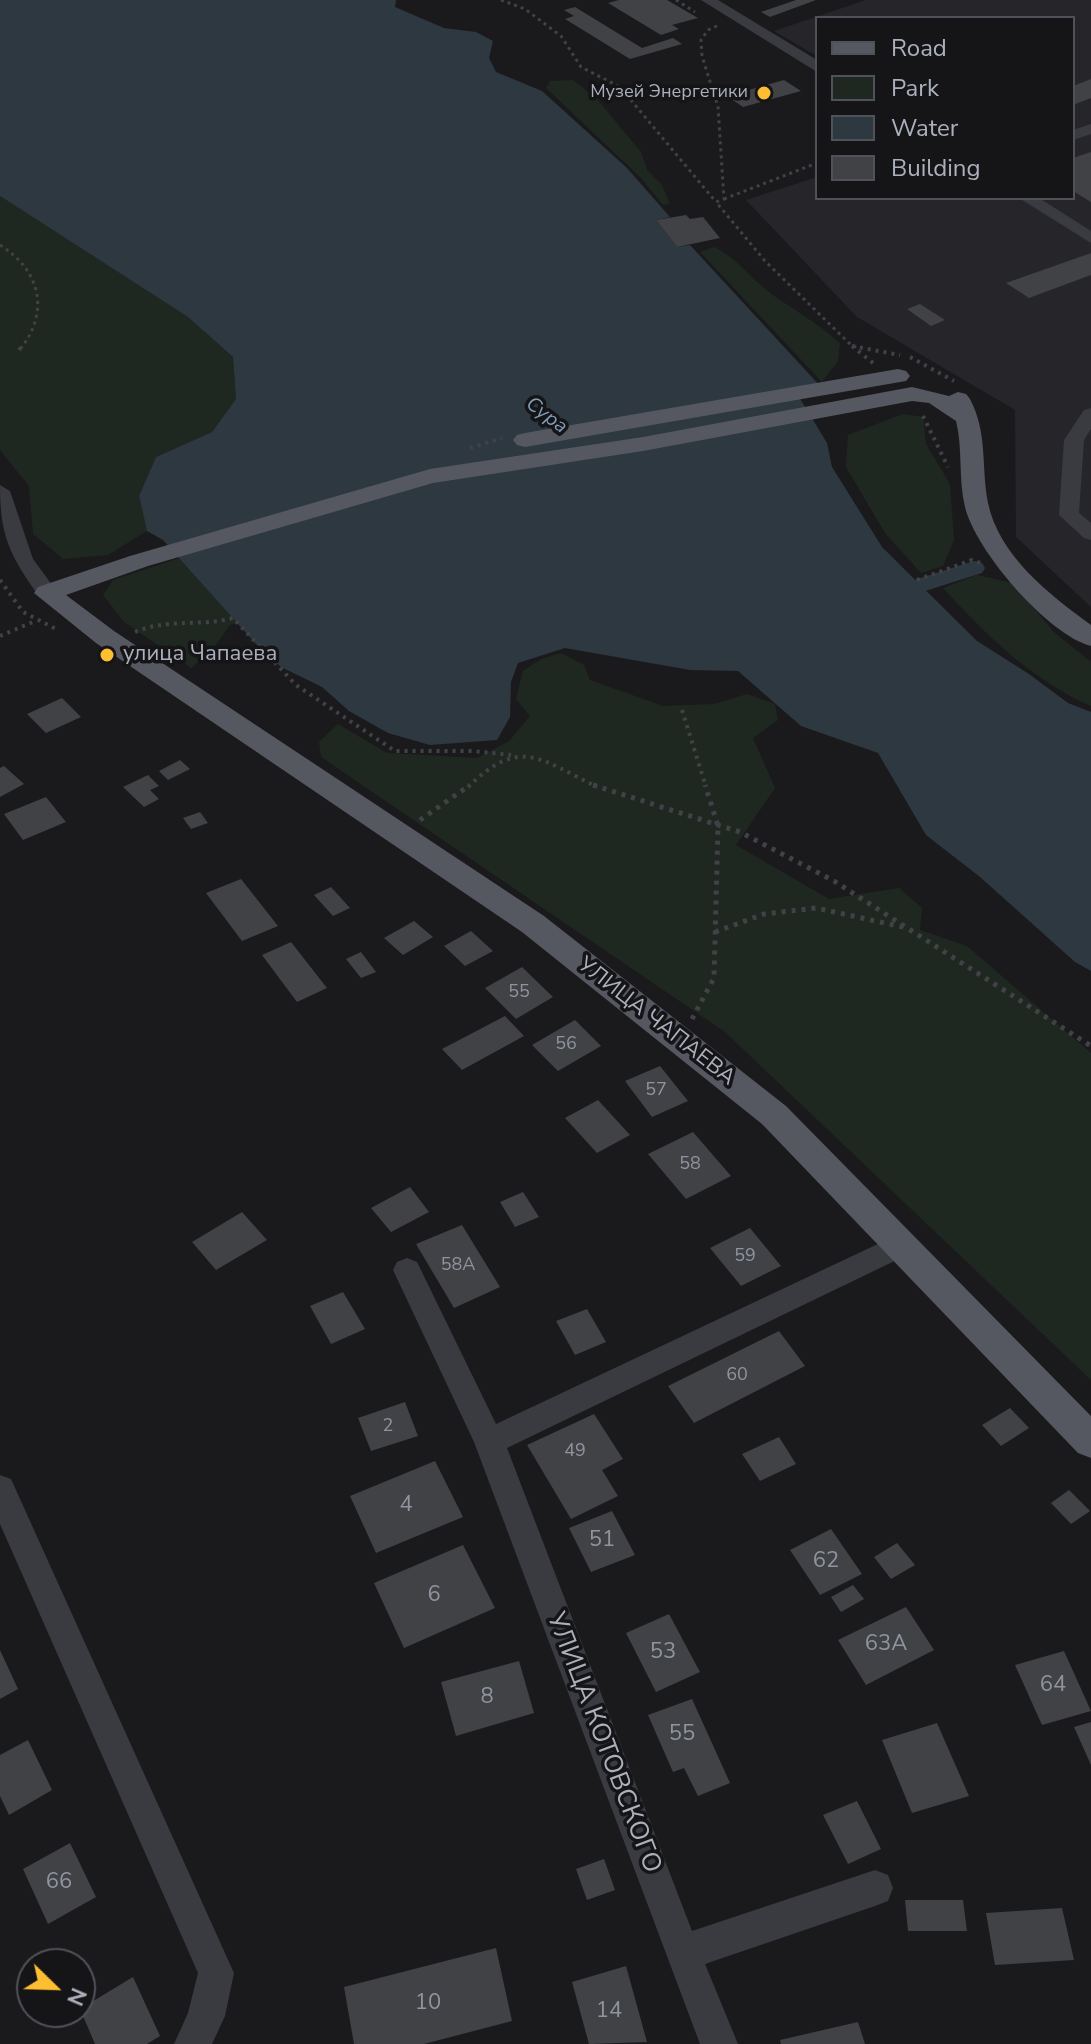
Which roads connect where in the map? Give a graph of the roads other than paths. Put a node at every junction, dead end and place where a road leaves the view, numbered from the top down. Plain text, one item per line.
1 (708, 0) edge
2 (815, 66) edge
3 (1030, 200) edge
4 (1091, 238) edge
5 (1091, 414) edge
6 (0, 491) edge
7 (1091, 534) edge
8 (47, 593) junction
9 (1091, 638) edge
10 (899, 1246) junction
11 (407, 1270) dead end
12 (1091, 1441) edge
13 (489, 1442) junction
14 (0, 1489) edge
15 (875, 1888) dead end
16 (682, 1953) junction
17 (193, 2044) edge
18 (719, 2044) edge

1 - 2 street
3 - 4 street
5 - 7 street
6 - 8 street, УЛИЦА ЧАПАЕВА
8 - 9 main road
8 - 10 main road, УЛИЦА ЧАПАЕВА
10 - 12 main road, УЛИЦА ЧАПАЕВА
10 - 13 street
11 - 13 street, УЛИЦА КОТОВСКОГО
13 - 16 street, УЛИЦА КОТОВСКОГО
14 - 17 street
15 - 16 street
16 - 18 street, УЛИЦА КОТОВСКОГО

